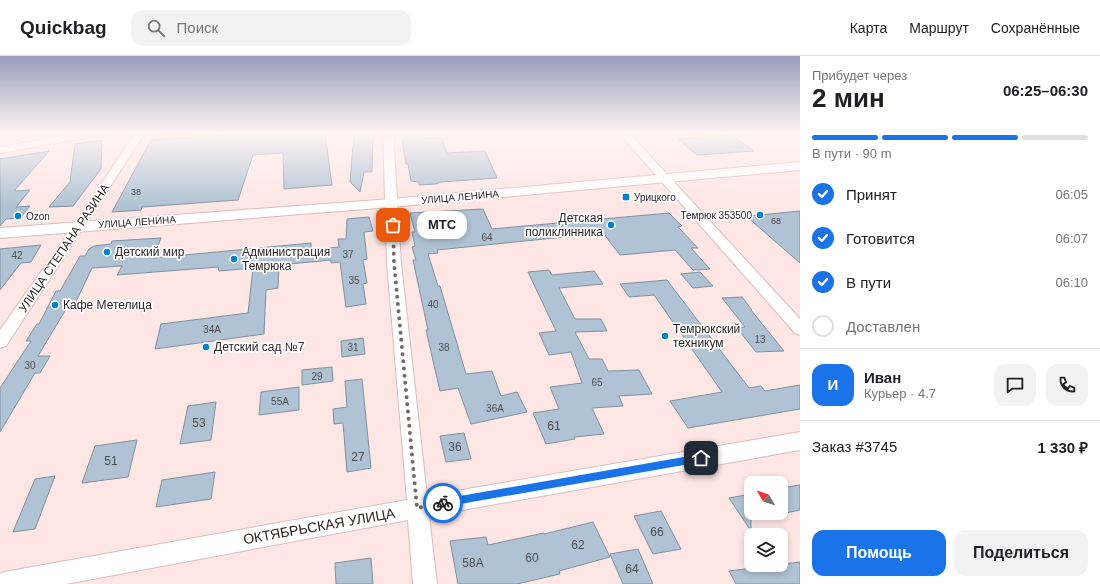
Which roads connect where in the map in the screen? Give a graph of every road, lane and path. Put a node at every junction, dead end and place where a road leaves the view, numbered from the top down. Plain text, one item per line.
1 (124, 158) edge
2 (389, 158) edge
3 (645, 158) edge
4 (800, 166) edge
5 (663, 178) junction
6 (391, 203) junction
7 (79, 226) junction
8 (0, 232) edge
9 (800, 329) edge
10 (0, 342) edge
11 (800, 440) edge
12 (417, 508) junction
13 (4, 584) edge
14 (425, 584) edge

1 - 7 street, УЛИЦА СТЕПАНА РАЗИНА
2 - 6 street
3 - 5 street
4 - 5 street, УЛИЦА ЛЕНИНА
5 - 6 street, УЛИЦА ЛЕНИНА
5 - 9 street
6 - 7 street, УЛИЦА ЛЕНИНА
6 - 12 street
7 - 8 street, УЛИЦА ЛЕНИНА
7 - 10 street, УЛИЦА СТЕПАНА РАЗИНА
11 - 12 street, ОКТЯБРЬСКАЯ УЛИЦА
12 - 13 street, ОКТЯБРЬСКАЯ УЛИЦА
12 - 14 street

